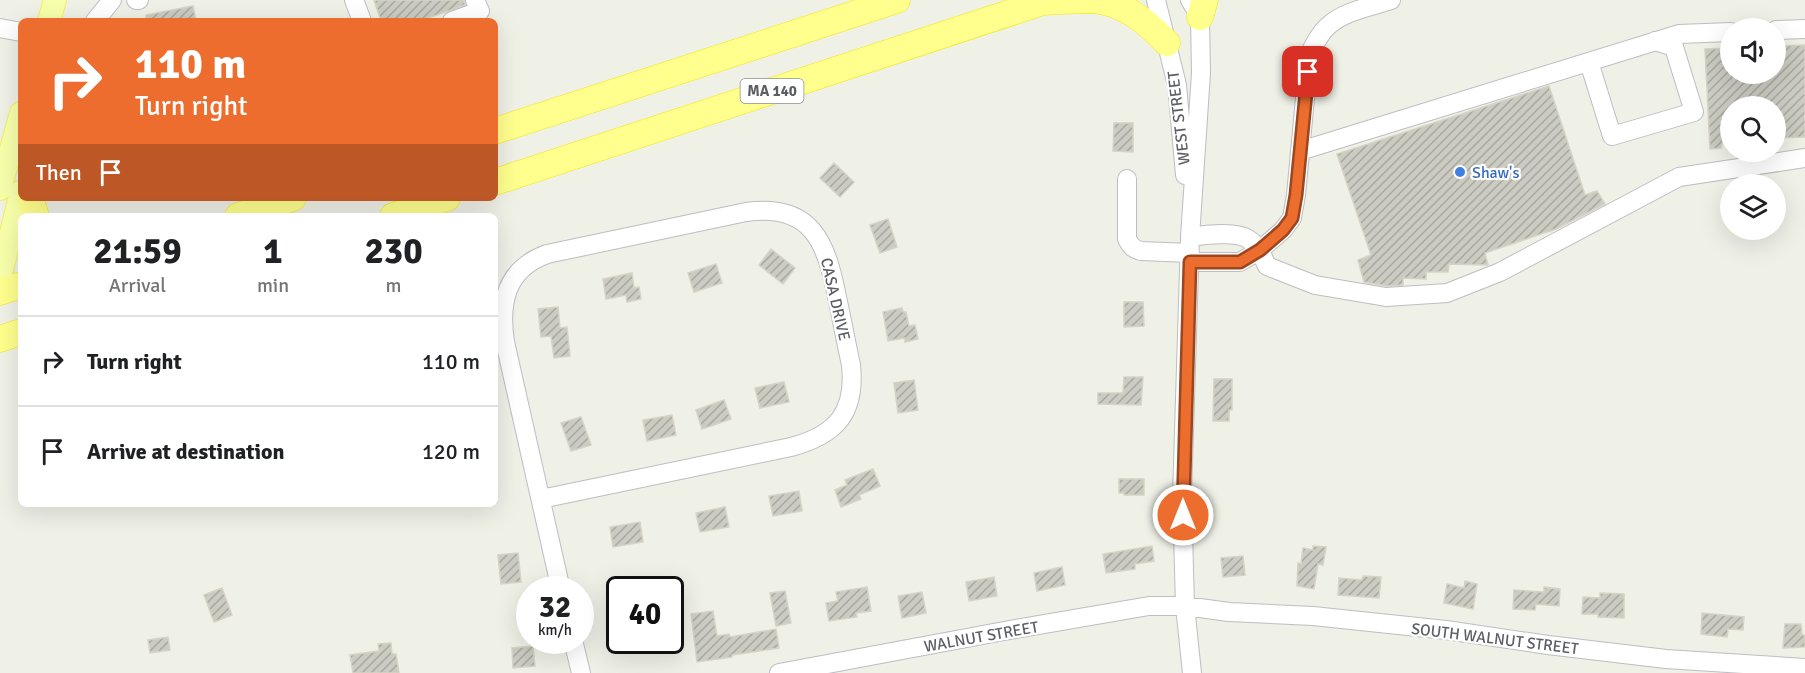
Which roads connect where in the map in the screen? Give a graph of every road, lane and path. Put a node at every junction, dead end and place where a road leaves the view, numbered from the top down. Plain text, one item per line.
1 (55, 0) edge
2 (68, 0) edge
3 (112, 0) edge
4 (354, 0) edge
5 (476, 0) edge
6 (897, 0) edge
7 (1156, 0) edge
8 (1391, 0) edge
9 (1046, 1) edge
10 (1198, 6) edge
11 (50, 18) edge
12 (64, 18) edge
13 (97, 18) edge
14 (361, 18) edge
15 (460, 18) edge
16 (0, 28) edge
17 (1805, 29) edge
18 (1786, 30) edge
19 (18, 31) edge
20 (1720, 32) edge
21 (1655, 41) junction
22 (1167, 43) junction
23 (1589, 62) junction
24 (18, 124) edge
25 (498, 130) edge
26 (1300, 151) junction
27 (1805, 158) edge
28 (1127, 179) dead end
29 (498, 181) edge
30 (0, 189) edge
31 (19, 201) edge
32 (284, 201) edge
33 (438, 201) edge
34 (246, 213) edge
35 (402, 213) edge
36 (1260, 250) junction
37 (1190, 251) junction
38 (0, 278) edge
39 (18, 286) edge
40 (0, 292) edge
41 (18, 333) edge
42 (0, 339) edge
43 (541, 500) junction
44 (558, 576) edge
45 (1185, 606) junction
46 (576, 654) edge
47 (1805, 668) edge
48 (581, 673) edge
49 (778, 673) edge
50 (1192, 673) edge

1 - 11 main road
2 - 12 main road
3 - 13 street
4 - 14 street
5 - 15 street
6 - 25 highway
7 - 22 street, WEST STREET
8 - 26 street
9 - 22 highway
9 - 29 highway, MA 140
10 - 37 street, WEST STREET
16 - 19 street
17 - 18 street
20 - 21 street
21 - 23 street
21 - 23 street
22 - 37 street, WEST STREET
23 - 26 street
24 - 30 main road
26 - 36 street
27 - 36 street
28 - 37 street
31 - 38 main road
32 - 34 highway
33 - 35 highway
36 - 37 street
36 - 37 street
37 - 45 street, WEST STREET
39 - 40 highway
41 - 42 highway
43 - 43 street, CASA DRIVE
43 - 44 street, CASA DRIVE
45 - 47 street, SOUTH WALNUT STREET
45 - 49 street, WALNUT STREET
45 - 50 street, WEST STREET
46 - 48 street

